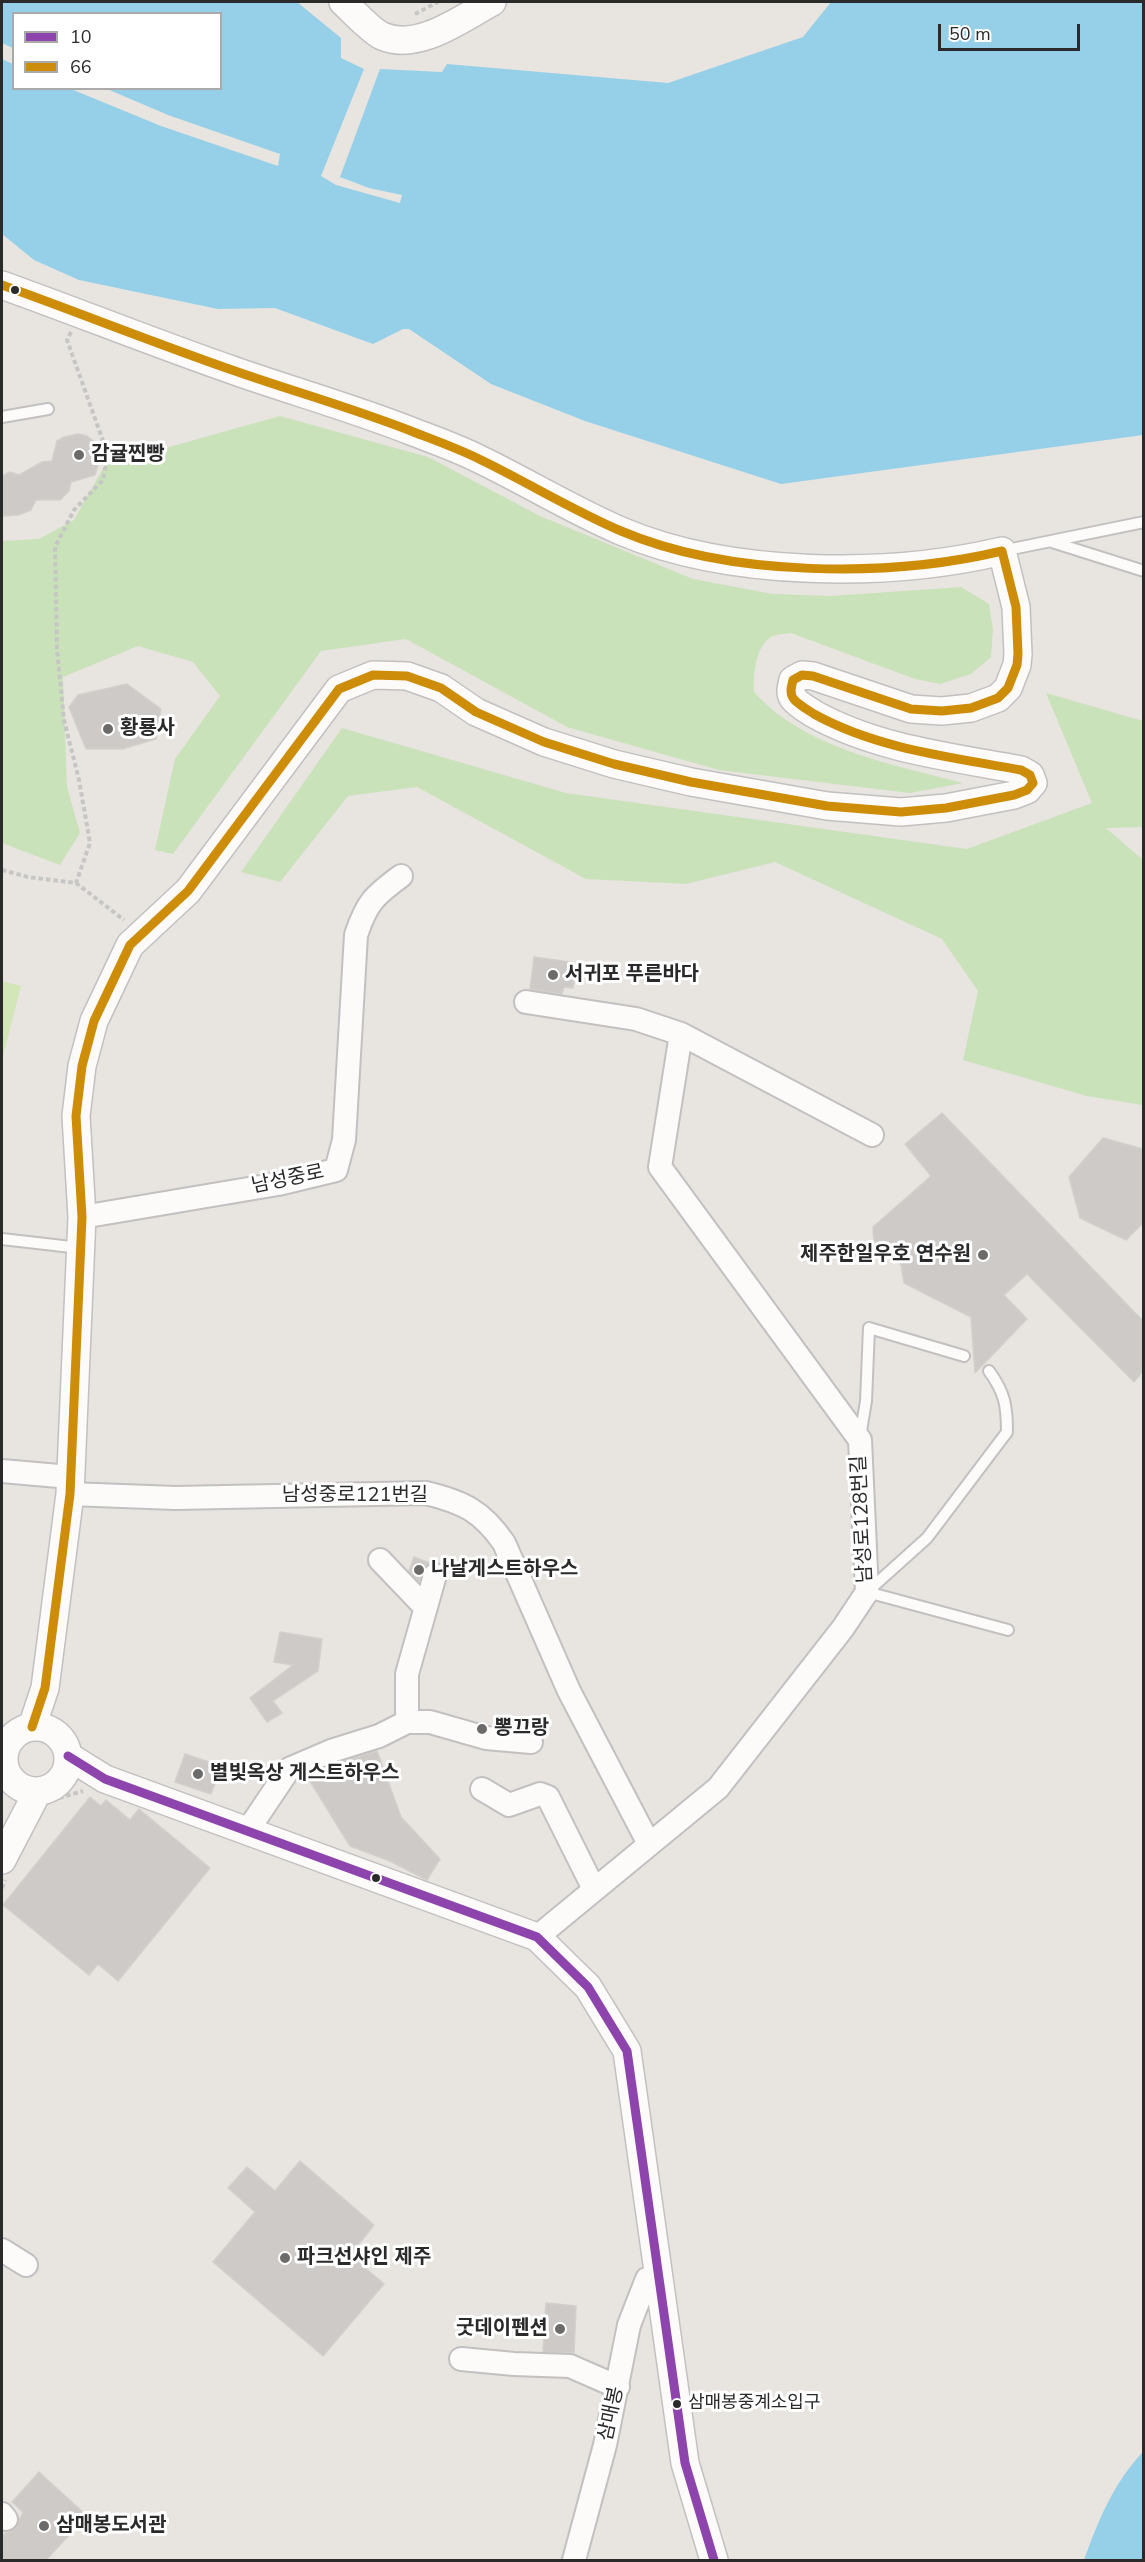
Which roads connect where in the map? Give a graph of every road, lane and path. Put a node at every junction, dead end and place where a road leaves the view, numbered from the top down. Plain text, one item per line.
1 (343, 2) edge
2 (438, 2) edge
3 (492, 2) edge
4 (409, 17) dead end
5 (2, 288) edge
6 (71, 332) dead end
7 (48, 410) dead end
8 (2, 417) edge
9 (1143, 522) edge
10 (1050, 541) junction
11 (1002, 551) junction
12 (1143, 571) edge
13 (2, 870) edge
14 (401, 876) dead end
15 (76, 883) junction
16 (124, 920) dead end
17 (526, 1002) dead end
18 (681, 1034) junction
19 (872, 1135) dead end
20 (82, 1217) junction
21 (2, 1239) edge
22 (81, 1248) junction
23 (964, 1356) dead end
24 (989, 1371) dead end
25 (860, 1440) junction
26 (2, 1471) edge
27 (70, 1485) junction
28 (380, 1560) dead end
29 (435, 1575) dead end
30 (867, 1592) junction
31 (425, 1607) junction
32 (1008, 1630) dead end
33 (407, 1722) junction
34 (41, 1729) junction
35 (531, 1742) dead end
36 (3, 1753) edge
37 (65, 1767) junction
38 (95, 1784) junction
39 (482, 1789) dead end
40 (31, 1793) junction
41 (248, 1830) junction
42 (649, 1844) junction
43 (2, 1860) edge
44 (594, 1889) junction
45 (537, 1937) junction
46 (2, 2250) edge
47 (26, 2265) dead end
48 (658, 2278) junction
49 (461, 2359) dead end
50 (618, 2387) junction
51 (574, 2560) edge
52 (714, 2560) edge

1 - 3 street
2 - 4 path
5 - 11 street
6 - 15 path
7 - 8 lane
9 - 10 lane
10 - 11 lane
10 - 12 lane
11 - 20 street
13 - 15 path
14 - 20 street, 남성중로
15 - 16 path
17 - 18 street
18 - 19 street
18 - 25 street, 남성로128번길
20 - 22 street
21 - 22 lane
22 - 27 street
23 - 25 lane
24 - 30 lane
25 - 30 street, 남성로128번길
26 - 27 street, 남성중로121번길
27 - 34 street
27 - 42 street, 남성중로121번길
28 - 31 street
29 - 31 street
30 - 32 lane
30 - 42 street, 남성로128번길
31 - 33 street
33 - 35 street
33 - 41 street
34 - 36 street
34 - 37 street
36 - 40 street
36 - 40 path
37 - 38 street
37 - 40 street
38 - 40 path
38 - 41 street
39 - 44 street
40 - 43 street
41 - 45 street
42 - 44 street, 남성로128번길
44 - 45 street, 남성로128번길
45 - 48 street
46 - 47 street
48 - 50 street, 삼매봉
48 - 52 street
49 - 50 street
50 - 51 street, 삼매봉

